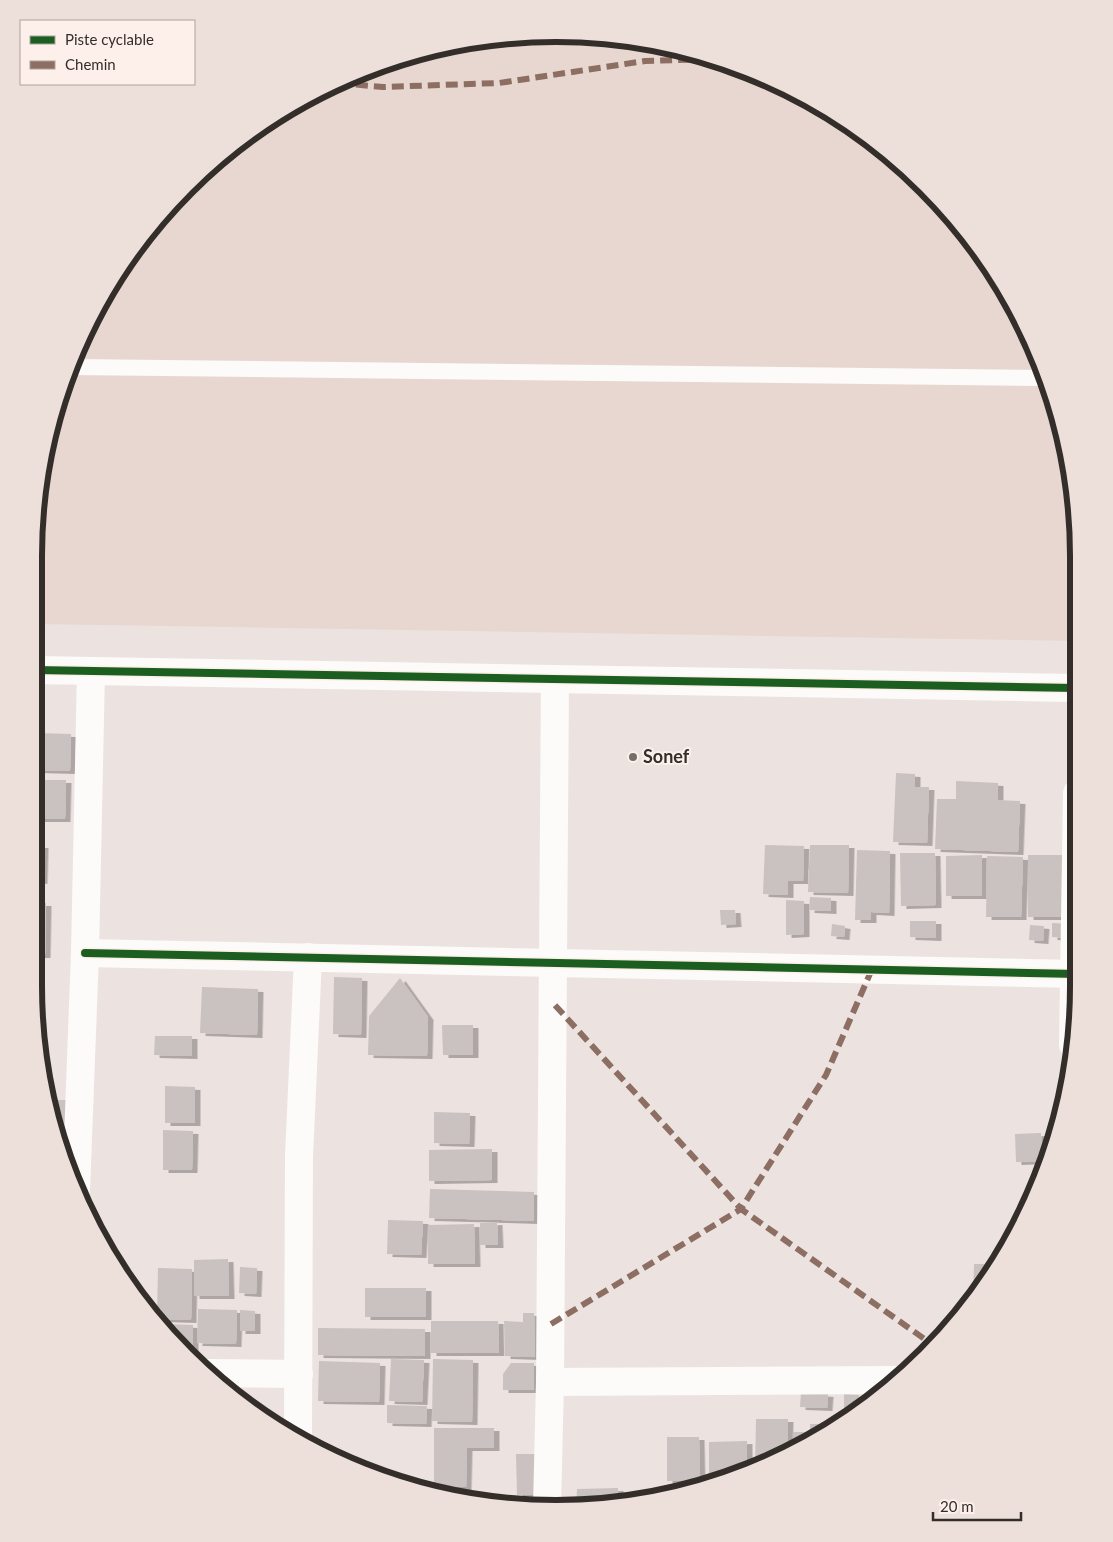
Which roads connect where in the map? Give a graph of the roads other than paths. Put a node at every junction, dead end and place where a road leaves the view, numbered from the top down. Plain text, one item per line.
1 (79, 368) edge
2 (1038, 378) edge
3 (42, 670) edge
4 (91, 671) junction
5 (555, 679) junction
6 (1070, 688) edge
7 (85, 953) junction
8 (308, 957) junction
9 (553, 962) junction
10 (1070, 974) edge
11 (77, 1169) edge
12 (220, 1374) edge
13 (299, 1374) junction
14 (885, 1380) edge
15 (550, 1382) junction
16 (298, 1430) edge
17 (546, 1499) edge

1 - 2 lane
3 - 4 street
4 - 5 street
4 - 7 street
5 - 6 street
5 - 9 street
7 - 8 street
7 - 11 street
8 - 9 street
8 - 13 street
9 - 10 street
9 - 15 street
12 - 13 street
13 - 16 street
14 - 15 street
15 - 17 street

